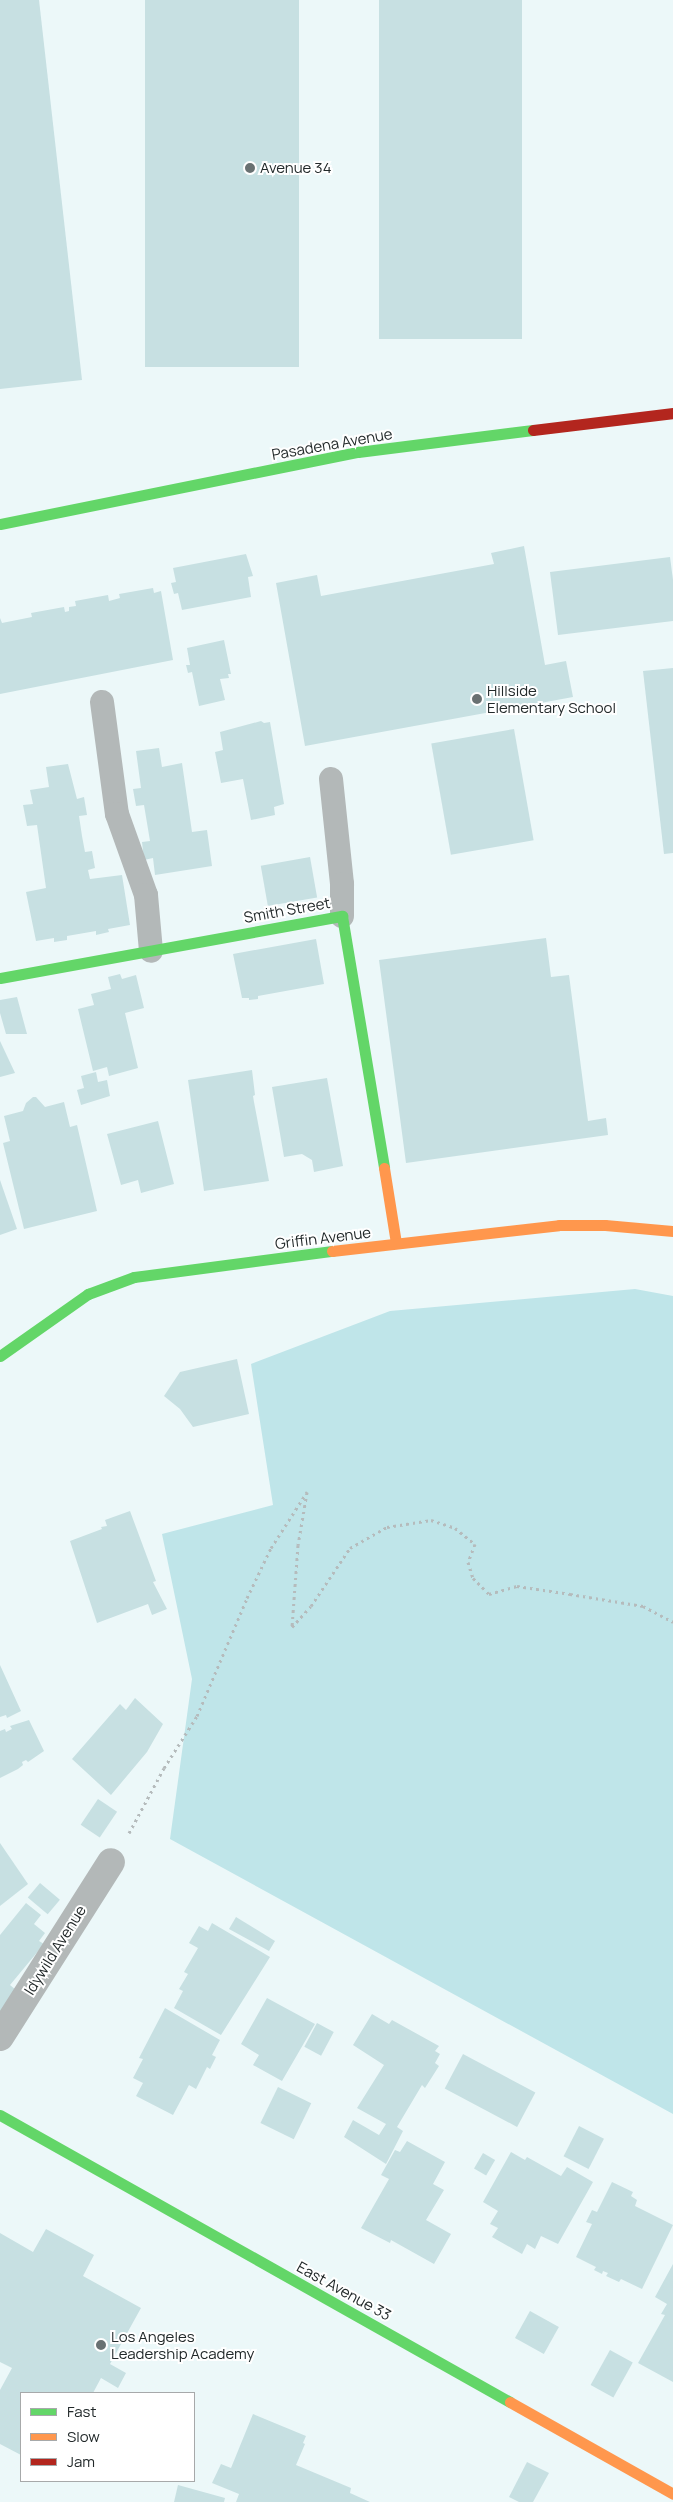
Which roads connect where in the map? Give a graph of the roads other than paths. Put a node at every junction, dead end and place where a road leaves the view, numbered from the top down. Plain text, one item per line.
1 (673, 413) edge
2 (0, 524) edge
3 (102, 702) dead end
4 (331, 779) dead end
5 (342, 916) junction
6 (150, 951) junction
7 (0, 978) edge
8 (673, 1231) edge
9 (396, 1243) junction
10 (0, 1356) edge
11 (111, 1862) road end
12 (0, 2038) edge
13 (0, 2115) edge
14 (673, 2494) edge

1 - 2 street, Pasadena Avenue
3 - 6 lane
4 - 5 lane
5 - 6 street, Smith Street
5 - 9 street, Smith Street
6 - 7 street, Smith Street
8 - 9 street, Griffin Avenue
9 - 10 street, Griffin Avenue
11 - 12 street, Idywild Avenue
13 - 14 street, East Avenue 33

